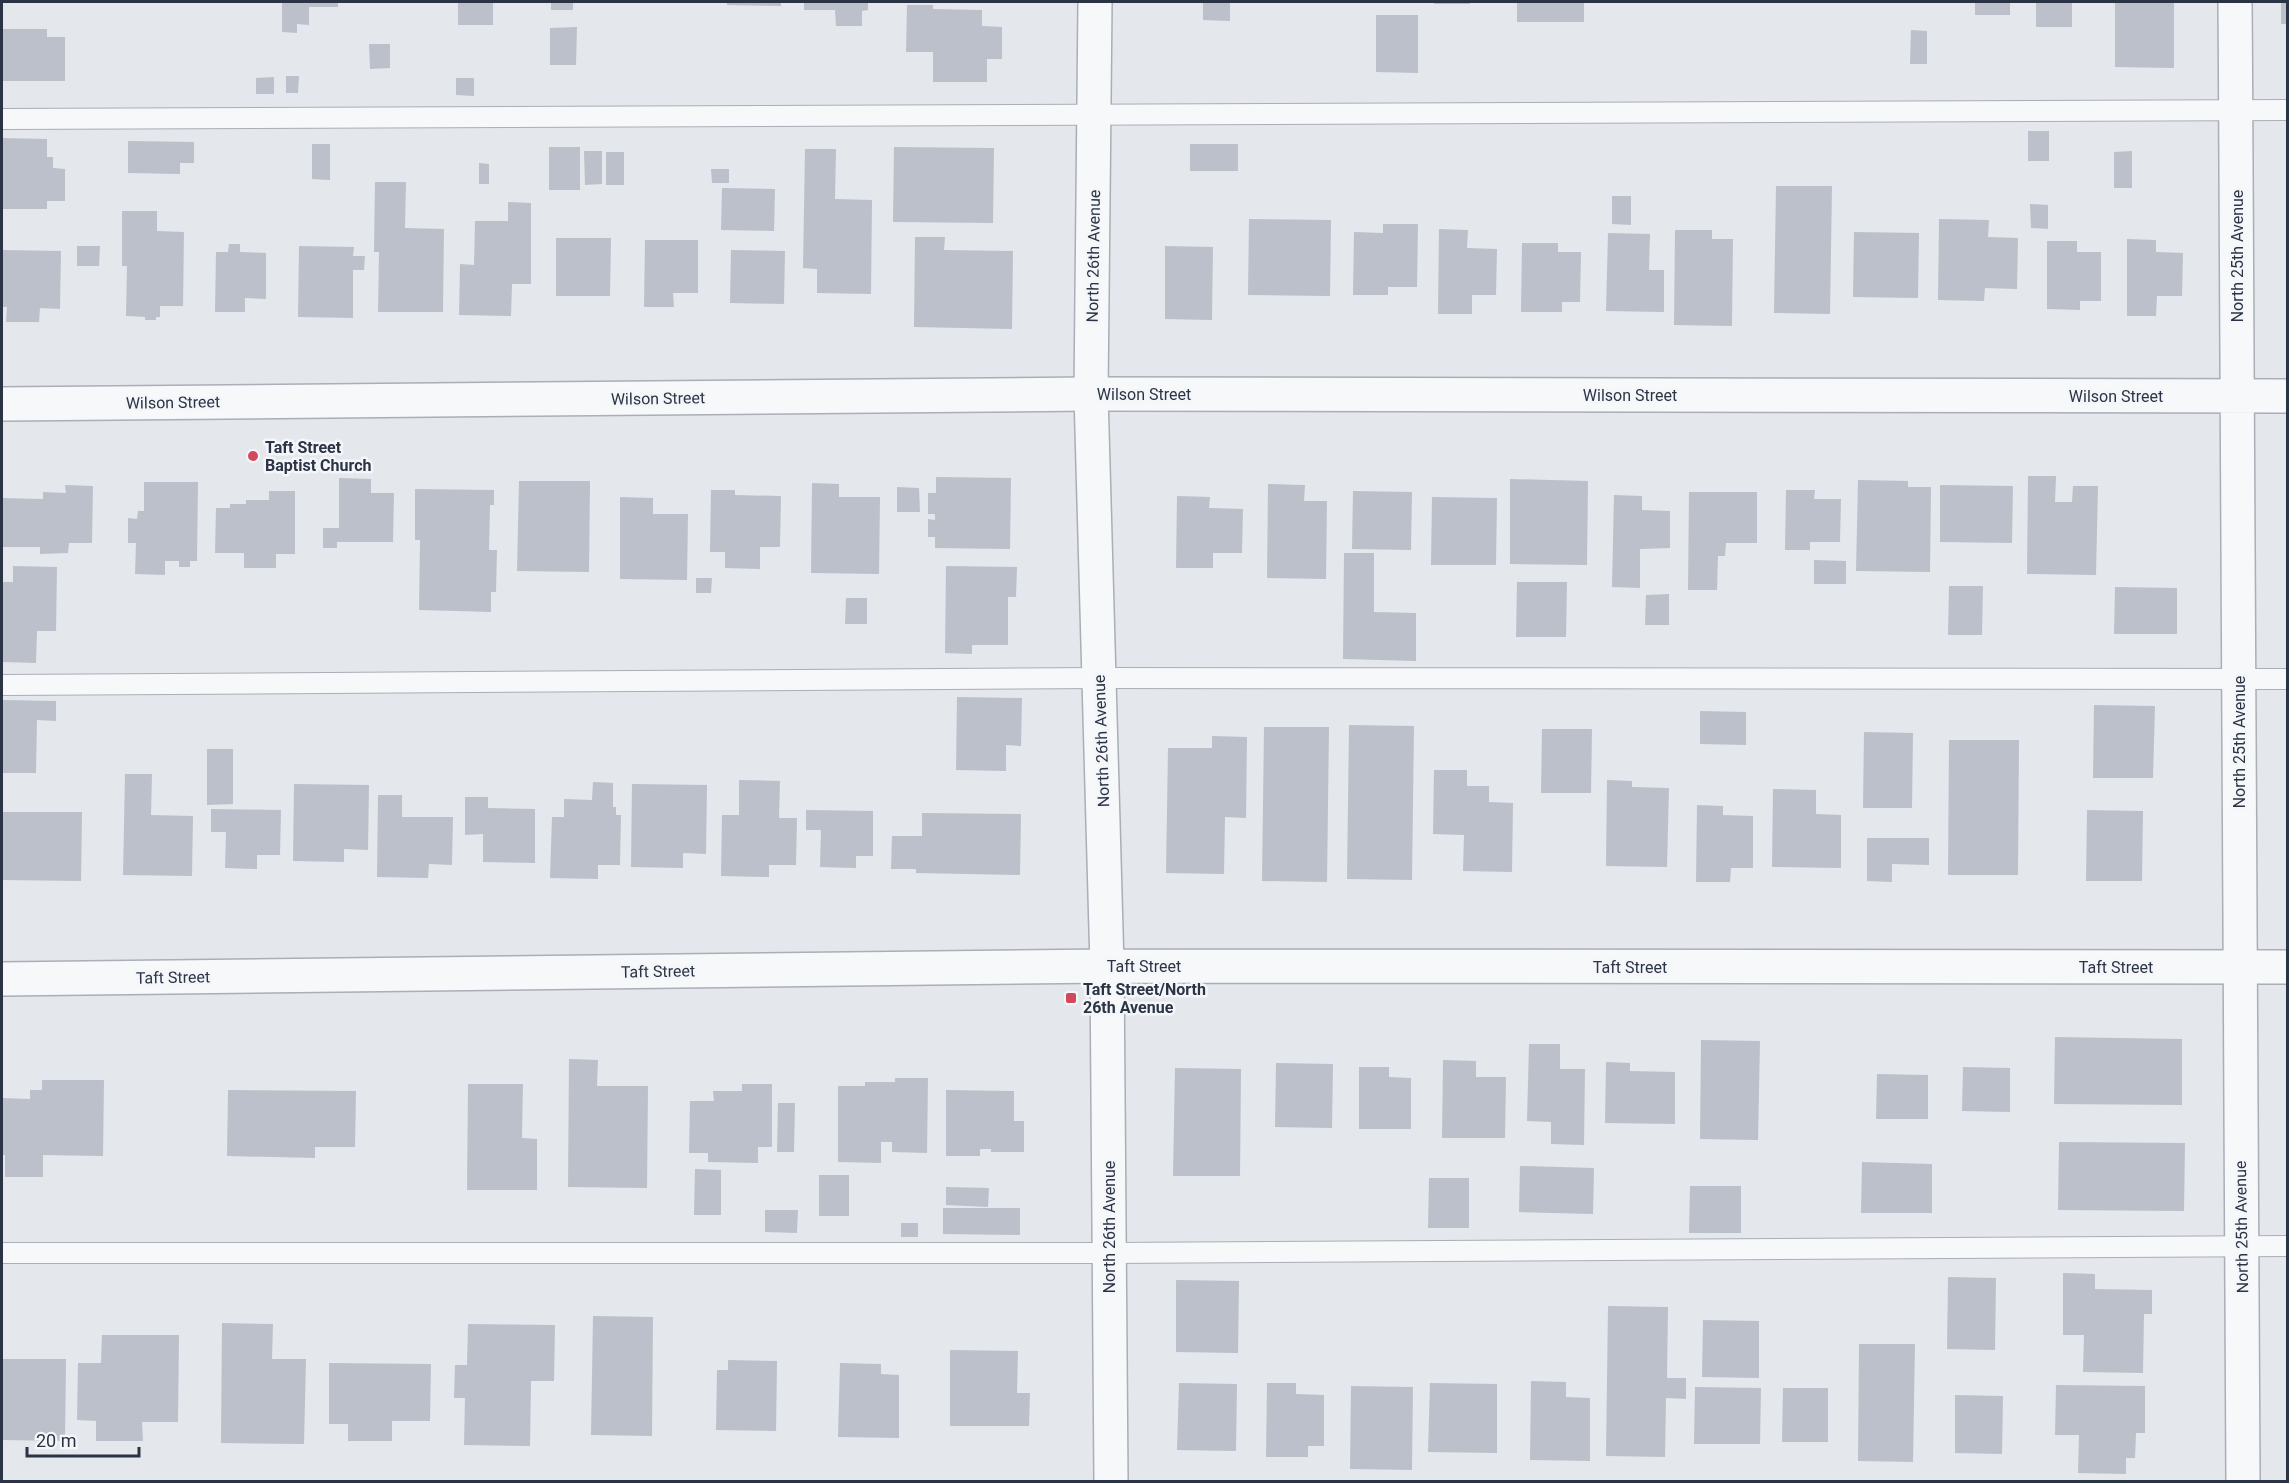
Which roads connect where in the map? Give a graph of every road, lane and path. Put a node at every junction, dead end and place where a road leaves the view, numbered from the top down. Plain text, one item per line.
1 (1095, 2) edge
2 (2235, 2) edge
3 (2236, 110) junction
4 (2288, 110) edge
5 (1094, 116) junction
6 (2, 119) edge
7 (1091, 394) junction
8 (2238, 396) junction
9 (2288, 396) edge
10 (2, 404) edge
11 (1100, 678) junction
12 (2238, 679) junction
13 (2288, 679) edge
14 (2, 685) edge
15 (1107, 966) junction
16 (2238, 967) junction
17 (2288, 967) edge
18 (2, 979) edge
19 (2241, 1246) junction
20 (2288, 1246) edge
21 (2, 1253) edge
22 (1110, 1253) junction
23 (1111, 1482) edge
24 (2243, 1482) edge

1 - 5 street, North 26th Avenue
2 - 3 street, North 25th Avenue
3 - 4 lane
3 - 5 lane
3 - 8 street, North 25th Avenue
5 - 6 lane
5 - 7 street, North 26th Avenue
7 - 8 street, Wilson Street
7 - 10 street, Wilson Street
7 - 11 street, North 26th Avenue
8 - 9 street, Wilson Street
8 - 12 street, North 25th Avenue
11 - 12 lane
11 - 14 lane
11 - 15 street, North 26th Avenue
12 - 13 lane
12 - 16 street, North 25th Avenue
15 - 16 street, Taft Street
15 - 18 street, Taft Street
15 - 22 street, North 26th Avenue
16 - 17 street, Taft Street
16 - 19 street, North 25th Avenue
19 - 20 lane
19 - 22 lane
19 - 24 street, North 25th Avenue
21 - 22 lane
22 - 23 street, North 26th Avenue

